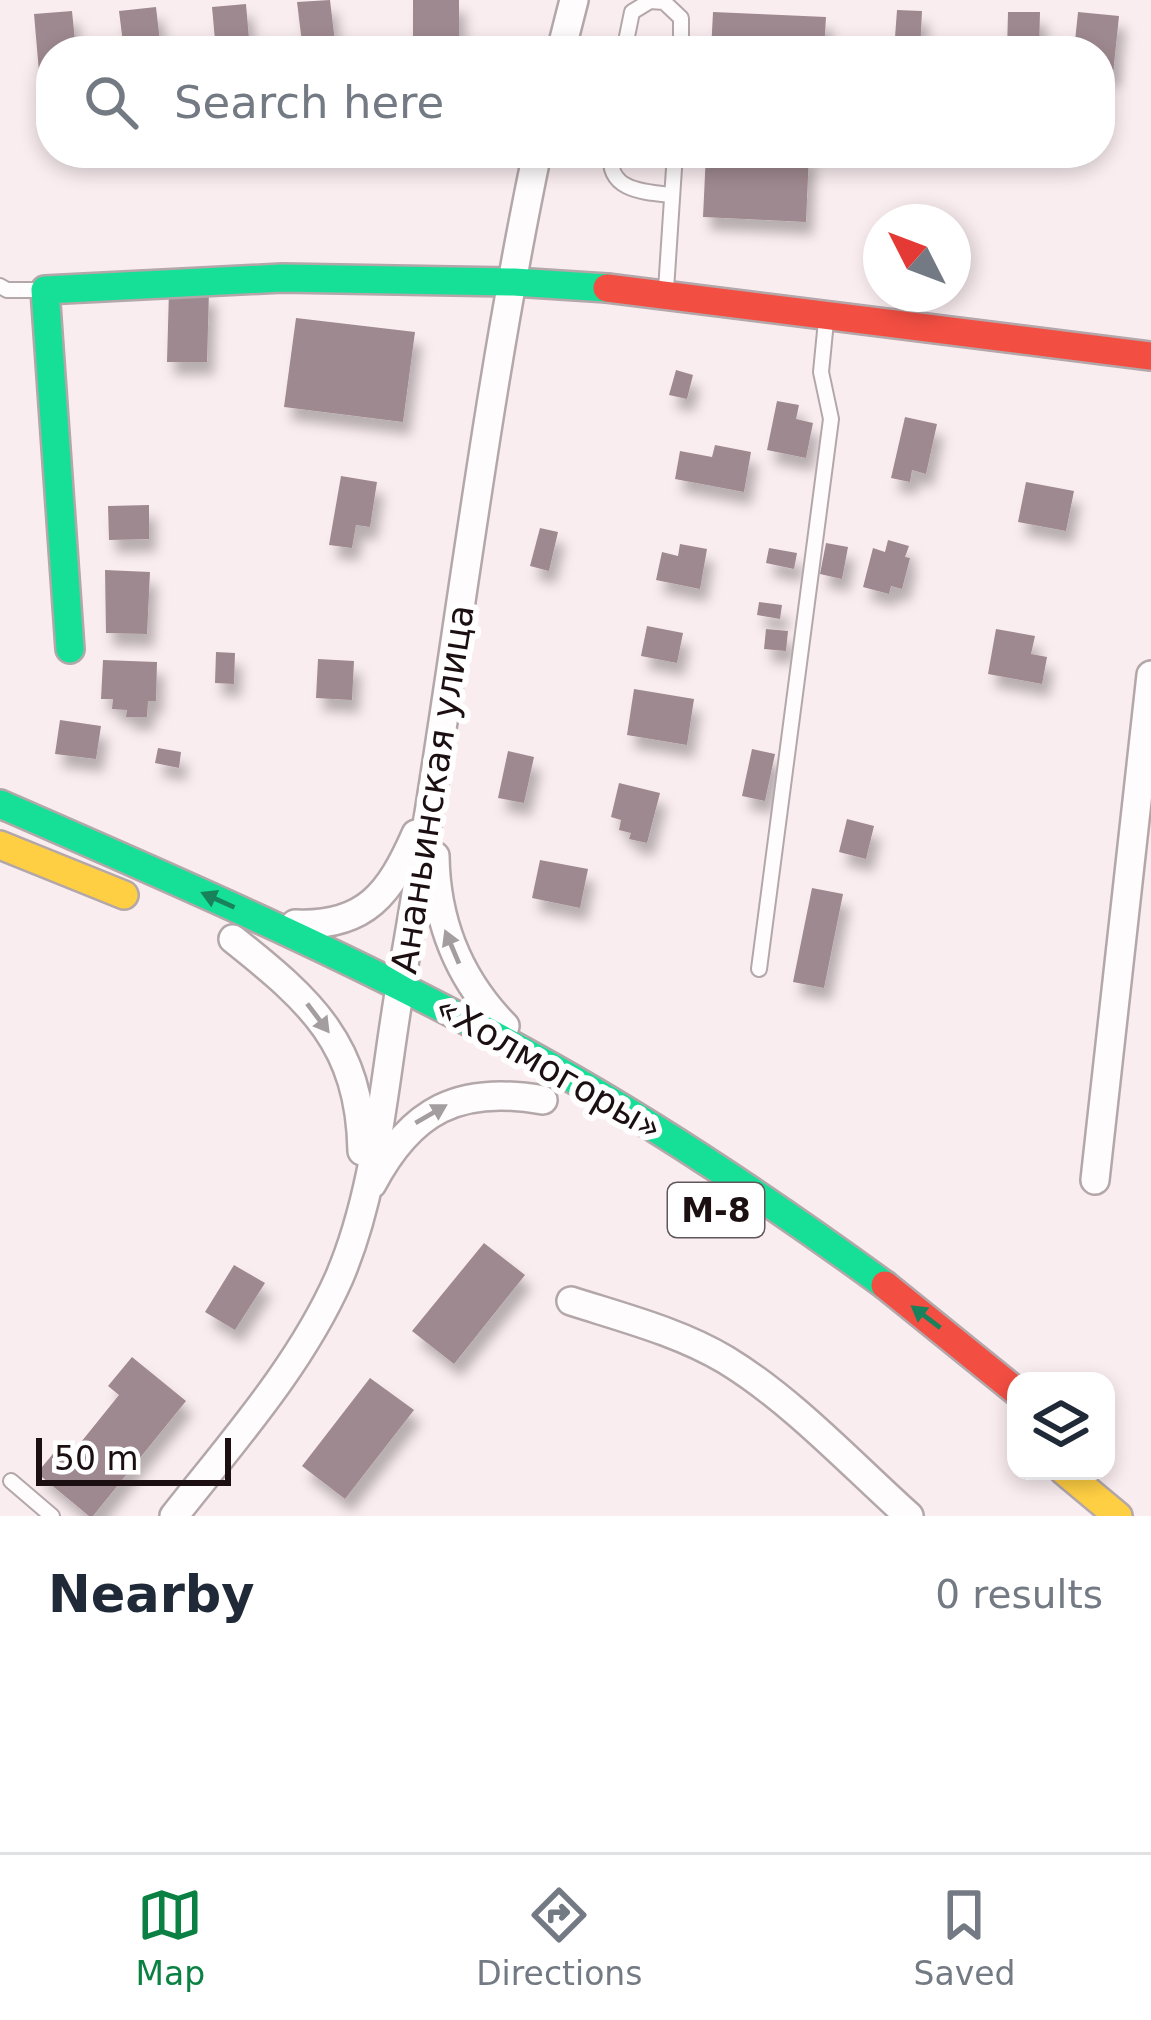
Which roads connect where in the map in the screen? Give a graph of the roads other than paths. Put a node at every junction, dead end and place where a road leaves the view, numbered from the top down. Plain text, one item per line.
1 (574, 0) edge
2 (565, 36) edge
3 (627, 36) edge
4 (681, 36) edge
5 (534, 168) edge
6 (611, 168) edge
7 (674, 168) edge
8 (673, 195) junction
9 (514, 282) junction
10 (0, 286) edge
11 (45, 290) junction
12 (666, 295) junction
13 (826, 316) junction
14 (1151, 356) edge
15 (70, 650) dead end
16 (1151, 675) edge
17 (435, 791) junction
18 (2, 805) edge
19 (0, 845) edge
20 (147, 904) dead end
21 (260, 918) junction
22 (222, 934) joint
23 (759, 969) dead end
24 (400, 987) junction
25 (334, 988) dead end
26 (553, 1067) junction
27 (487, 1069) dead end
28 (542, 1100) junction
29 (571, 1117) dead end
30 (1095, 1180) dead end
31 (362, 1204) junction
32 (571, 1301) dead end
33 (1007, 1383) edge
34 (1075, 1480) edge
35 (1111, 1480) edge
36 (11, 1481) dead end
37 (52, 1516) edge
38 (174, 1516) edge
39 (909, 1516) edge
40 (1118, 1516) edge
41 (1148, 1516) edge

1 - 2 street
3 - 4 lane
5 - 9 street, Ананьинская улица
6 - 8 lane
7 - 8 lane
8 - 12 lane
9 - 11 main road
9 - 12 main road
9 - 17 street, Ананьинская улица
10 - 11 lane
11 - 15 main road
12 - 13 main road
13 - 14 main road
13 - 23 lane
16 - 30 street
17 - 21 street
17 - 24 street, Ананьинская улица
26 -> 17 street
21 -> 18 main road, «Холмогоры» / М-8
19 - 20 main road
21 - 24 main road, «Холмогоры» / М-8
22 - 25 main road
22 -> 31 street
24 - 26 main road, «Холмогоры» / М-8
24 - 31 street, Ананьинская улица
33 -> 26 main road, «Холмогоры» / М-8
27 - 28 main road, «Холмогоры»
28 - 29 main road, «Холмогоры»
31 -> 28 street
31 - 38 street, Ананьинская улица
32 - 39 street
34 - 40 main road
35 - 41 main road
36 - 37 lane

